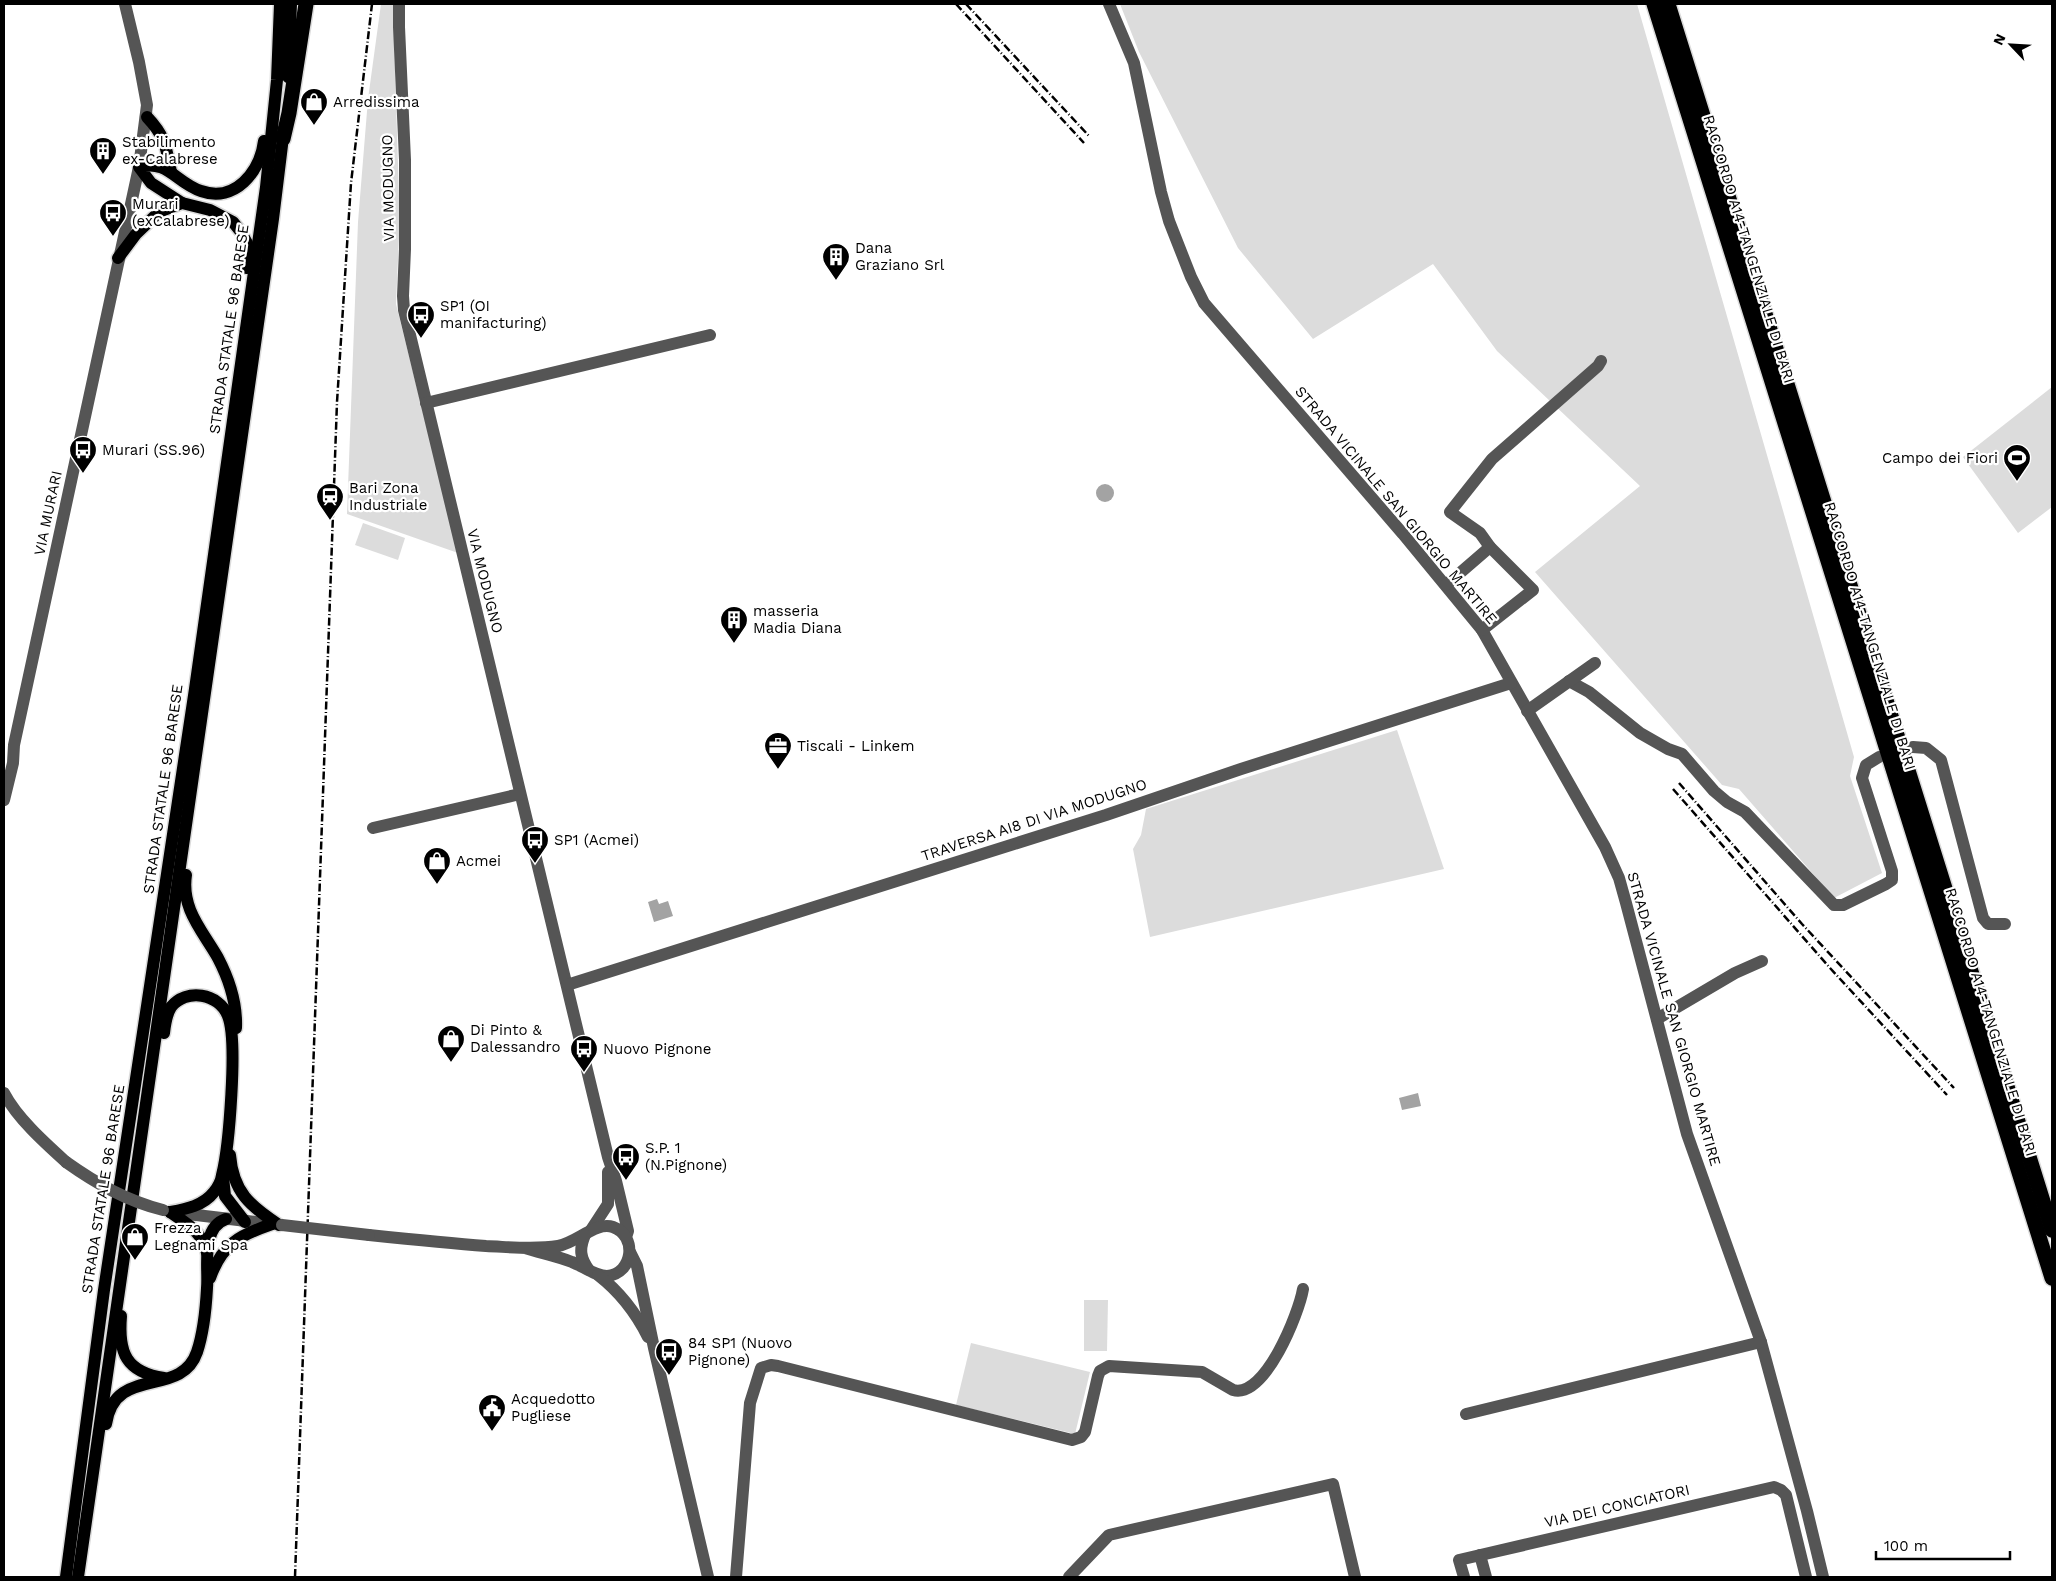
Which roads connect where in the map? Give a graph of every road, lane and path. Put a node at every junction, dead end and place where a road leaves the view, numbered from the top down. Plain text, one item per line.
1 (125, 4) edge
2 (280, 4) edge
3 (291, 4) edge
4 (306, 4) edge
5 (400, 4) edge
6 (1110, 4) edge
7 (1654, 4) edge
8 (1668, 4) edge
9 (278, 80) junction
10 (146, 117) junction
11 (283, 139) junction
12 (139, 167) junction
13 (171, 172) junction
14 (182, 203) junction
15 (118, 258) junction
16 (710, 335) dead end
17 (1601, 361) dead end
18 (238, 380) junction
19 (426, 403) junction
20 (1490, 547) junction
21 (1446, 585) junction
22 (1482, 630) junction
23 (1595, 663) dead end
24 (1569, 682) junction
25 (1511, 684) junction
26 (1527, 711) junction
27 (14, 745) junction
28 (1913, 747) dead end
29 (1879, 757) dead end
30 (4, 770) edge
31 (520, 794) junction
32 (190, 796) junction
33 (4, 800) edge
34 (373, 828) dead end
35 (2005, 924) dead end
36 (1762, 962) dead end
37 (567, 985) junction
38 (1657, 1019) junction
39 (232, 1058) junction
40 (4, 1093) edge
41 (143, 1120) junction
42 (228, 1139) junction
43 (608, 1157) junction
44 (223, 1175) junction
45 (167, 1211) junction
46 (129, 1214) junction
47 (226, 1220) junction
48 (245, 1222) junction
49 (278, 1225) junction
50 (2052, 1230) edge
51 (588, 1233) junction
52 (626, 1237) junction
53 (525, 1248) junction
54 (630, 1252) junction
55 (207, 1254) junction
56 (593, 1272) junction
57 (2052, 1278) edge
58 (207, 1288) junction
59 (1304, 1289) dead end
60 (1762, 1342) junction
61 (654, 1348) junction
62 (167, 1378) junction
63 (1466, 1414) dead end
64 (85, 1524) junction
65 (1480, 1554) junction
66 (66, 1577) edge
67 (78, 1577) edge
68 (708, 1577) edge
69 (736, 1577) edge
70 (1069, 1577) edge
71 (1355, 1577) edge
72 (1464, 1577) edge
73 (1486, 1577) edge
74 (1806, 1577) edge
75 (1823, 1577) edge

1 - 10 street, VIA MURARI
2 - 9 main road, STRADA STATALE 96 BARESE
3 - 11 main road, STRADA STATALE 96 BARESE
4 - 11 highway
5 - 19 street, VIA MODUGNO
6 - 21 street, STRADA VICINALE SAN GIORGIO MARTIRE
7 - 57 highway, RACCORDO A14-TANGENZIALE DI BARI
8 - 50 highway, RACCORDO A14-TANGENZIALE DI BARI
9 - 13 main road
9 - 18 main road, STRADA STATALE 96 BARESE
10 - 12 street, VIA MURARI
10 - 13 main road
11 - 32 main road, STRADA STATALE 96 BARESE
12 - 13 main road
12 - 14 main road
12 - 15 street, VIA MURARI
14 - 15 main road
14 - 18 main road
15 - 27 street, VIA MURARI
16 - 19 street
17 - 20 street
18 - 66 main road, STRADA STATALE 96 BARESE
19 - 31 street, VIA MODUGNO
20 - 21 street
20 - 22 street
21 - 22 street, STRADA VICINALE SAN GIORGIO MARTIRE
22 - 25 street, STRADA VICINALE SAN GIORGIO MARTIRE
23 - 24 street
24 - 26 street
24 - 29 street
25 - 26 street, STRADA VICINALE SAN GIORGIO MARTIRE
25 - 37 street, TRAVERSA AI8 DI VIA MODUGNO
26 - 38 street, STRADA VICINALE SAN GIORGIO MARTIRE
27 - 30 street, VIA MURARI
27 - 33 street, VIA MURARI
28 - 35 street
31 - 34 street
31 - 37 street, VIA MODUGNO
32 - 39 main road
32 - 41 main road, STRADA STATALE 96 BARESE
36 - 38 street
37 - 43 street, VIA MODUGNO
38 - 60 street, STRADA VICINALE SAN GIORGIO MARTIRE
39 - 41 main road
39 - 42 main road
40 - 45 street, bridge
41 - 46 main road, STRADA STATALE 96 BARESE
42 - 44 main road
42 - 49 main road
43 - 51 street, VIA MODUGNO
43 - 52 street, VIA MODUGNO
44 - 45 main road
44 - 48 main road
45 - 47 street
45 - 55 main road
46 - 62 main road
46 - 64 main road, STRADA STATALE 96 BARESE
47 - 48 street
47 - 55 main road
48 - 49 street
49 - 53 street, bridge
49 - 58 main road
51 - 52 street
51 - 53 street
51 - 56 street
52 - 54 street
53 - 56 street
54 - 56 street
54 - 61 street
55 - 58 main road
56 - 61 street
58 - 62 main road
59 - 69 street
60 - 63 street
60 - 75 street, STRADA VICINALE SAN GIORGIO MARTIRE
61 - 68 street
62 - 64 main road
64 - 67 main road, STRADA STATALE 96 BARESE
65 - 72 street, VIA DEI CONCIATORI
65 - 73 street
65 - 74 street, VIA DEI CONCIATORI
70 - 71 street

